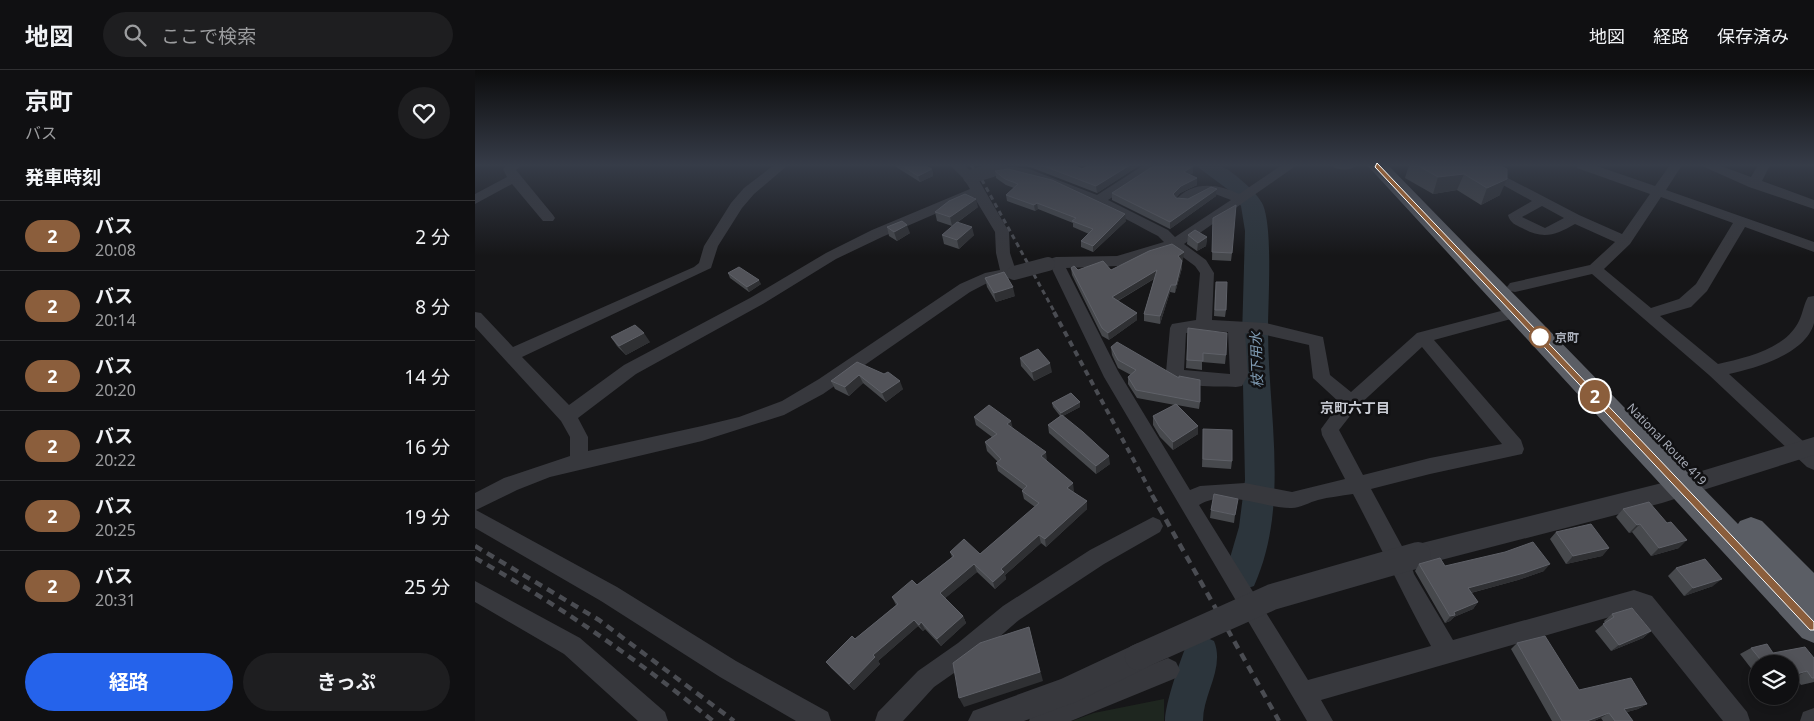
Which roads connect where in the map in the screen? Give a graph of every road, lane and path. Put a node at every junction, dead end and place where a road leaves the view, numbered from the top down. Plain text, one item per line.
1 (531, 195) edge
2 (745, 195) edge
3 (951, 195) edge
4 (980, 195) edge
5 (1088, 195) edge
6 (1105, 195) edge
7 (1191, 195) edge
8 (1232, 195) edge
9 (1245, 195) edge
10 (1408, 195) edge
11 (1420, 195) edge
12 (1531, 195) edge
13 (1655, 195) edge
14 (1666, 195) edge
15 (1787, 195) edge
16 (1240, 199) junction
17 (1098, 200) junction
18 (1182, 201) edge
19 (1542, 201) junction
20 (1814, 205) edge
21 (547, 218) dead end
22 (1574, 218) junction
23 (1741, 222) junction
24 (1625, 241) junction
25 (1174, 244) junction
26 (1814, 247) edge
27 (1052, 263) junction
28 (1595, 268) junction
29 (1011, 273) junction
30 (1515, 300) junction
31 (1814, 301) edge
32 (1648, 314) junction
33 (475, 317) edge
34 (1204, 325) junction
35 (1239, 326) junction
36 (1423, 337) junction
37 (511, 355) junction
38 (1715, 371) junction
39 (1351, 402) junction
40 (568, 416) junction
41 (1810, 453) edge
42 (579, 461) junction
43 (1692, 483) junction
44 (1357, 485) junction
45 (475, 502) edge
46 (1187, 502) junction
47 (475, 518) edge
48 (1153, 526) dead end
49 (475, 592) edge
50 (1814, 596) edge
51 (1814, 626) edge
52 (1447, 652) junction
53 (1168, 670) dead end
54 (1303, 693) junction
55 (656, 721) edge
56 (819, 721) edge
57 (887, 721) edge
58 (983, 721) edge
59 (1041, 721) edge
60 (1321, 721) edge
61 (1739, 721) edge

1 - 21 street
2 - 37 street
3 - 40 street
4 - 29 street
5 - 17 street
6 - 17 street
7 - 18 street
8 - 16 street
9 - 16 street
10 - 30 highway, National Route 419
11 - 30 highway, National Route 419
12 - 19 street
13 - 24 street
14 - 23 street
15 - 20 street
16 - 25 street
17 - 25 street
19 - 22 street
19 - 22 street
22 - 24 street
23 - 26 street
23 - 32 street
24 - 28 street
25 - 27 street
25 - 34 street
27 - 29 street, bridge
27 - 46 street
28 - 30 street
28 - 32 street
29 - 42 street
30 - 36 street
30 - 43 highway, National Route 419
31 - 38 street
32 - 38 street
33 - 37 street
34 - 35 street
34 - 35 street
35 - 39 street
36 - 39 street
36 - 44 street
37 - 40 street
38 - 41 street
39 - 44 street
40 - 42 street
41 - 43 street
42 - 45 street
43 - 50 highway, National Route 419
43 - 51 highway, National Route 419
43 - 58 street, bridge
44 - 46 street
44 - 52 street
46 - 54 street
47 - 56 street
48 - 57 street
49 - 55 street
52 - 54 street
52 - 61 street
53 - 59 street
54 - 60 street

